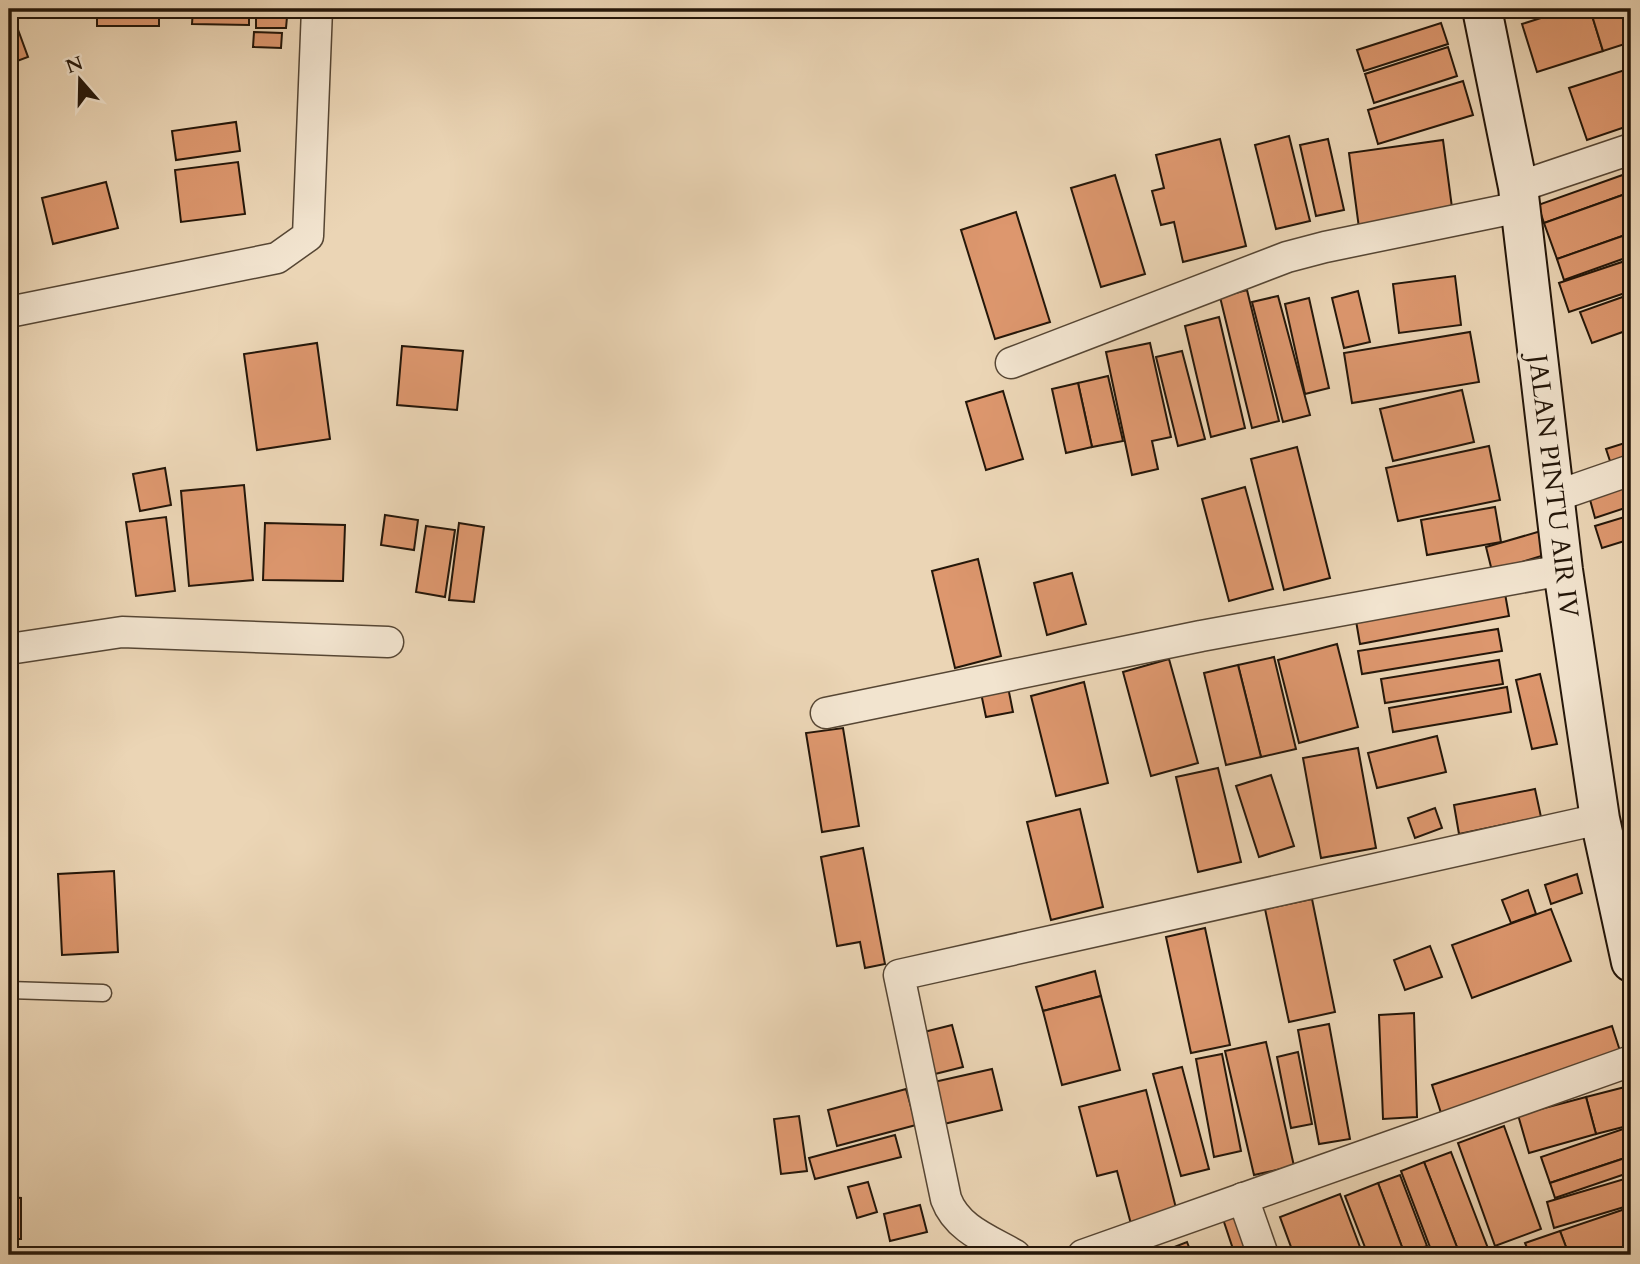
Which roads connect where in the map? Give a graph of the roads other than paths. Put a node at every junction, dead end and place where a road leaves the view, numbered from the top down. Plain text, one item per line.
1 (317, 9) edge
2 (1482, 9) edge
3 (1631, 149) edge
4 (1519, 197) junction
5 (9, 312) edge
6 (1011, 363) dead end
7 (1631, 470) edge
8 (1556, 496) junction
9 (1563, 570) junction
10 (388, 642) dead end
11 (9, 649) edge
12 (826, 713) dead end
13 (1600, 819) junction
14 (1622, 874) edge
15 (1631, 962) edge
16 (9, 990) edge
17 (103, 993) dead end
18 (1631, 1060) edge
19 (1243, 1198) junction
20 (1015, 1255) edge
21 (1083, 1255) edge
22 (1263, 1255) edge

1 - 5 street
2 - 4 main road, JALAN PINTU AIR IV
3 - 4 street
4 - 6 street
4 - 8 main road, JALAN PINTU AIR IV
7 - 8 street
8 - 9 main road, JALAN PINTU AIR IV
9 - 12 street
9 - 13 main road, JALAN PINTU AIR IV
10 - 11 street
13 - 14 main road, JALAN PINTU AIR IV
13 - 20 street
14 - 15 main road, JALAN PINTU AIR IV
16 - 17 lane
18 - 19 street
19 - 21 street
19 - 22 street

